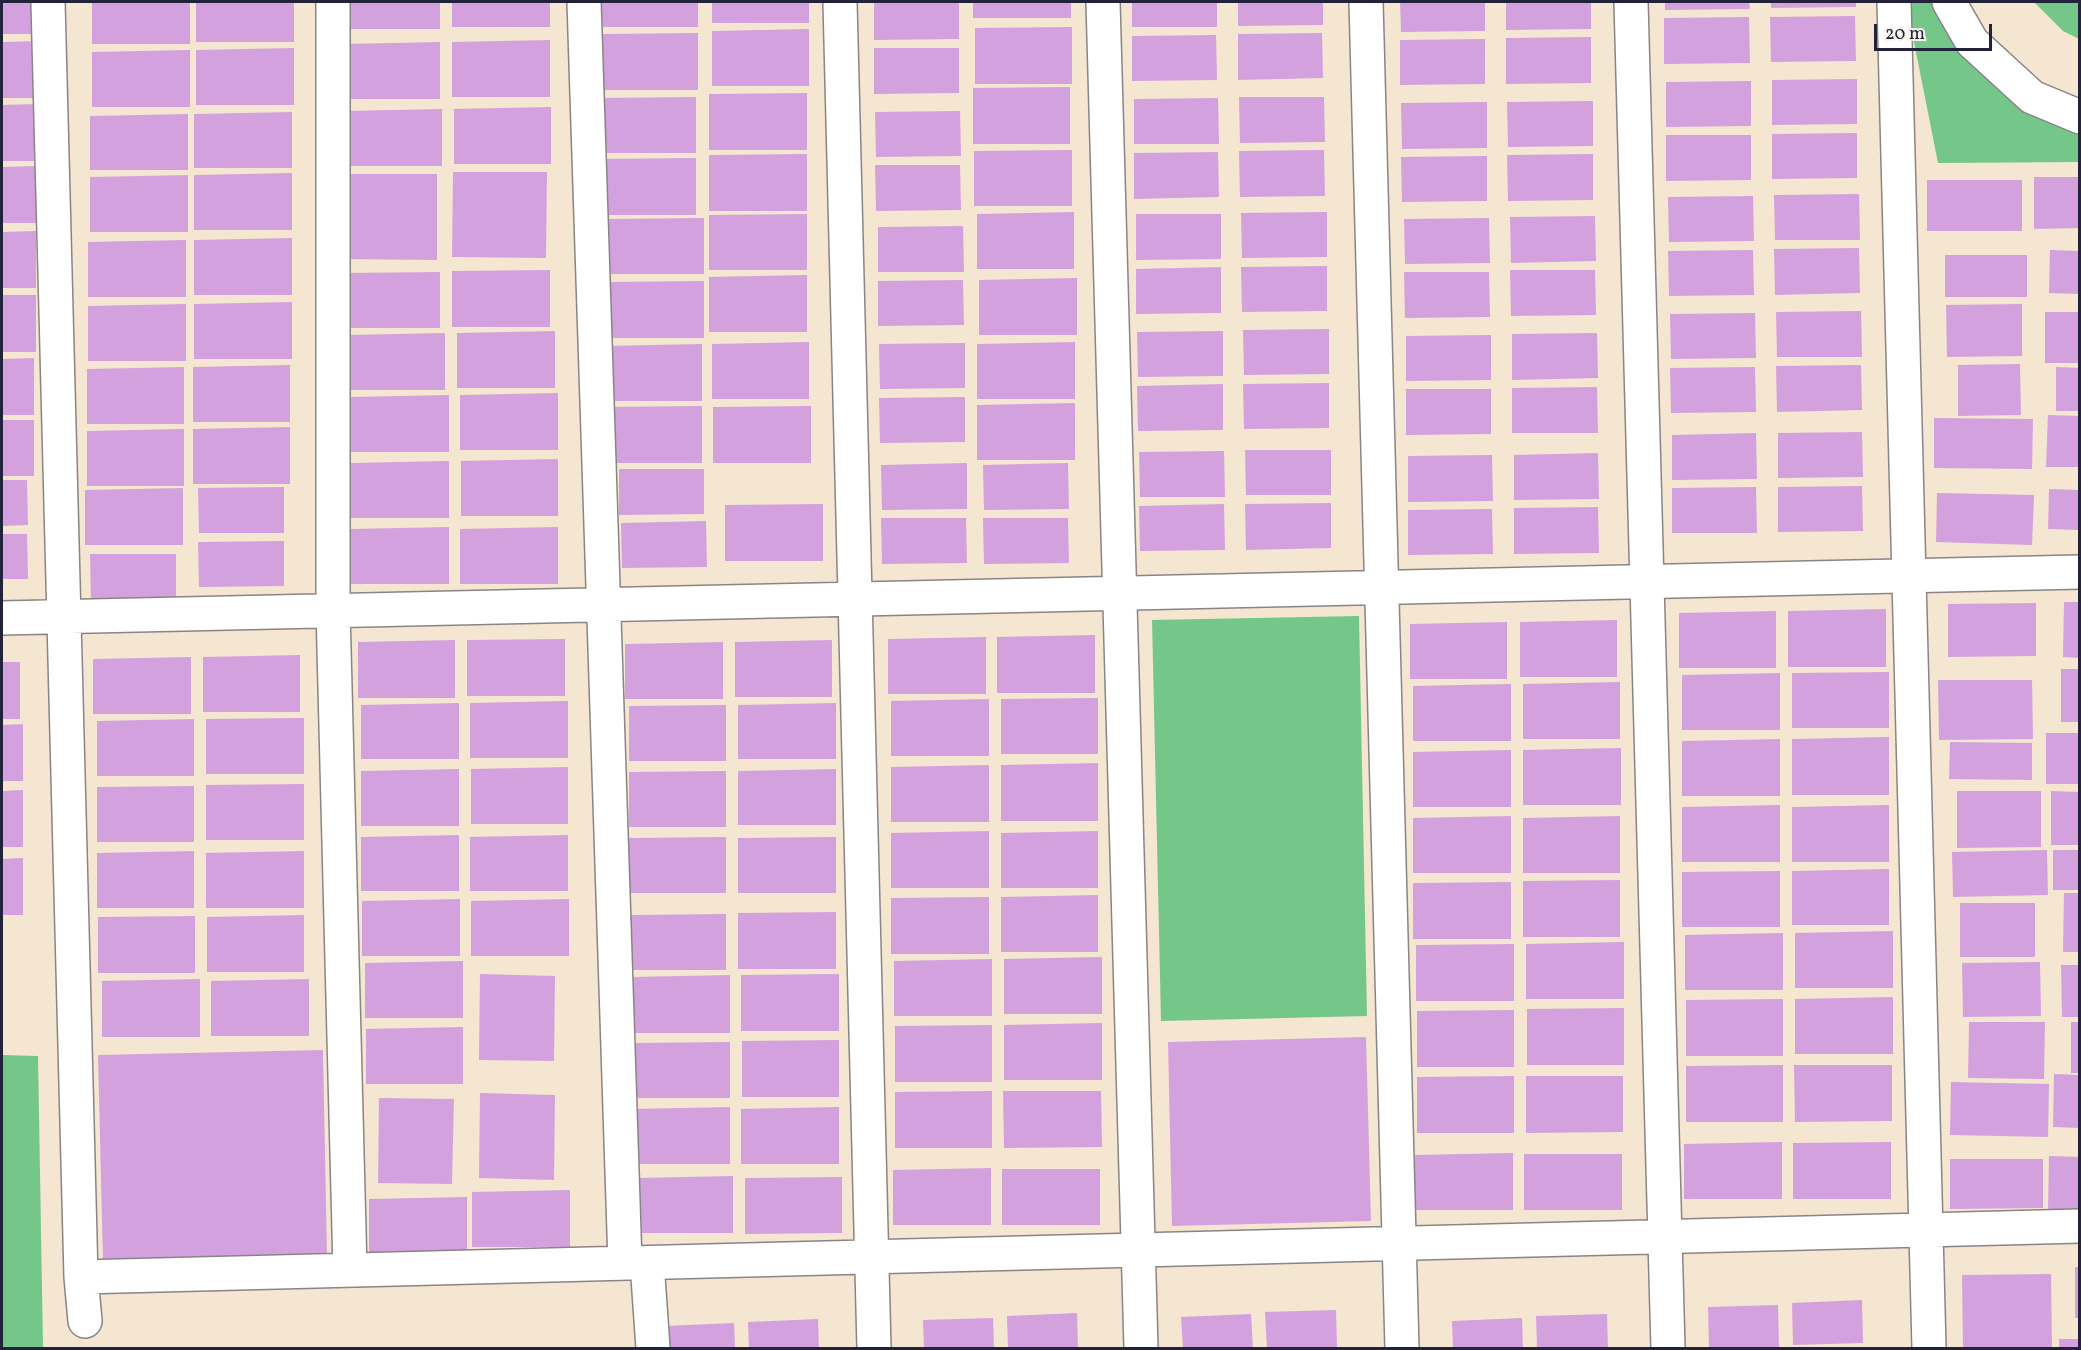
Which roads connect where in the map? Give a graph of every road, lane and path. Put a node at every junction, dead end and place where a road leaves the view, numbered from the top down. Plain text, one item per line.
1 (48, 2) edge
2 (333, 2) edge
3 (584, 2) edge
4 (840, 2) edge
5 (1103, 2) edge
6 (1366, 2) edge
7 (1631, 2) edge
8 (1894, 2) edge
9 (1949, 2) edge
10 (2079, 117) edge
11 (2079, 572) edge
12 (1909, 576) junction
13 (1647, 582) junction
14 (1382, 587) junction
15 (1120, 593) junction
16 (854, 599) junction
17 (604, 604) junction
18 (333, 610) junction
19 (64, 616) junction
20 (2, 618) edge
21 (2079, 1227) edge
22 (1926, 1230) junction
23 (1665, 1237) junction
24 (1400, 1244) junction
25 (1138, 1250) junction
26 (871, 1257) junction
27 (636, 1263) junction
28 (350, 1270) junction
29 (81, 1277) junction
30 (85, 1321) dead end
31 (652, 1348) edge
32 (874, 1348) edge
33 (1141, 1348) edge
34 (1402, 1348) edge
35 (1668, 1348) edge
36 (1929, 1348) edge

1 - 19 street
2 - 18 street
3 - 17 street
4 - 16 street
5 - 15 street
6 - 14 street
7 - 13 street
8 - 12 street
9 - 10 street
11 - 12 street
12 - 13 street
12 - 22 street
13 - 14 street
13 - 23 street
14 - 15 street
14 - 24 street
15 - 16 street
15 - 25 street
16 - 17 street
16 - 26 street
17 - 18 street
17 - 27 street
18 - 19 street
18 - 28 street
19 - 20 street
19 - 29 street
21 - 22 street
22 - 23 street
22 - 36 street
23 - 24 street
23 - 35 street
24 - 25 street
24 - 34 street
25 - 26 street
25 - 33 street
26 - 27 street
26 - 32 street
27 - 28 street
27 - 31 street
28 - 29 street
29 - 30 street

